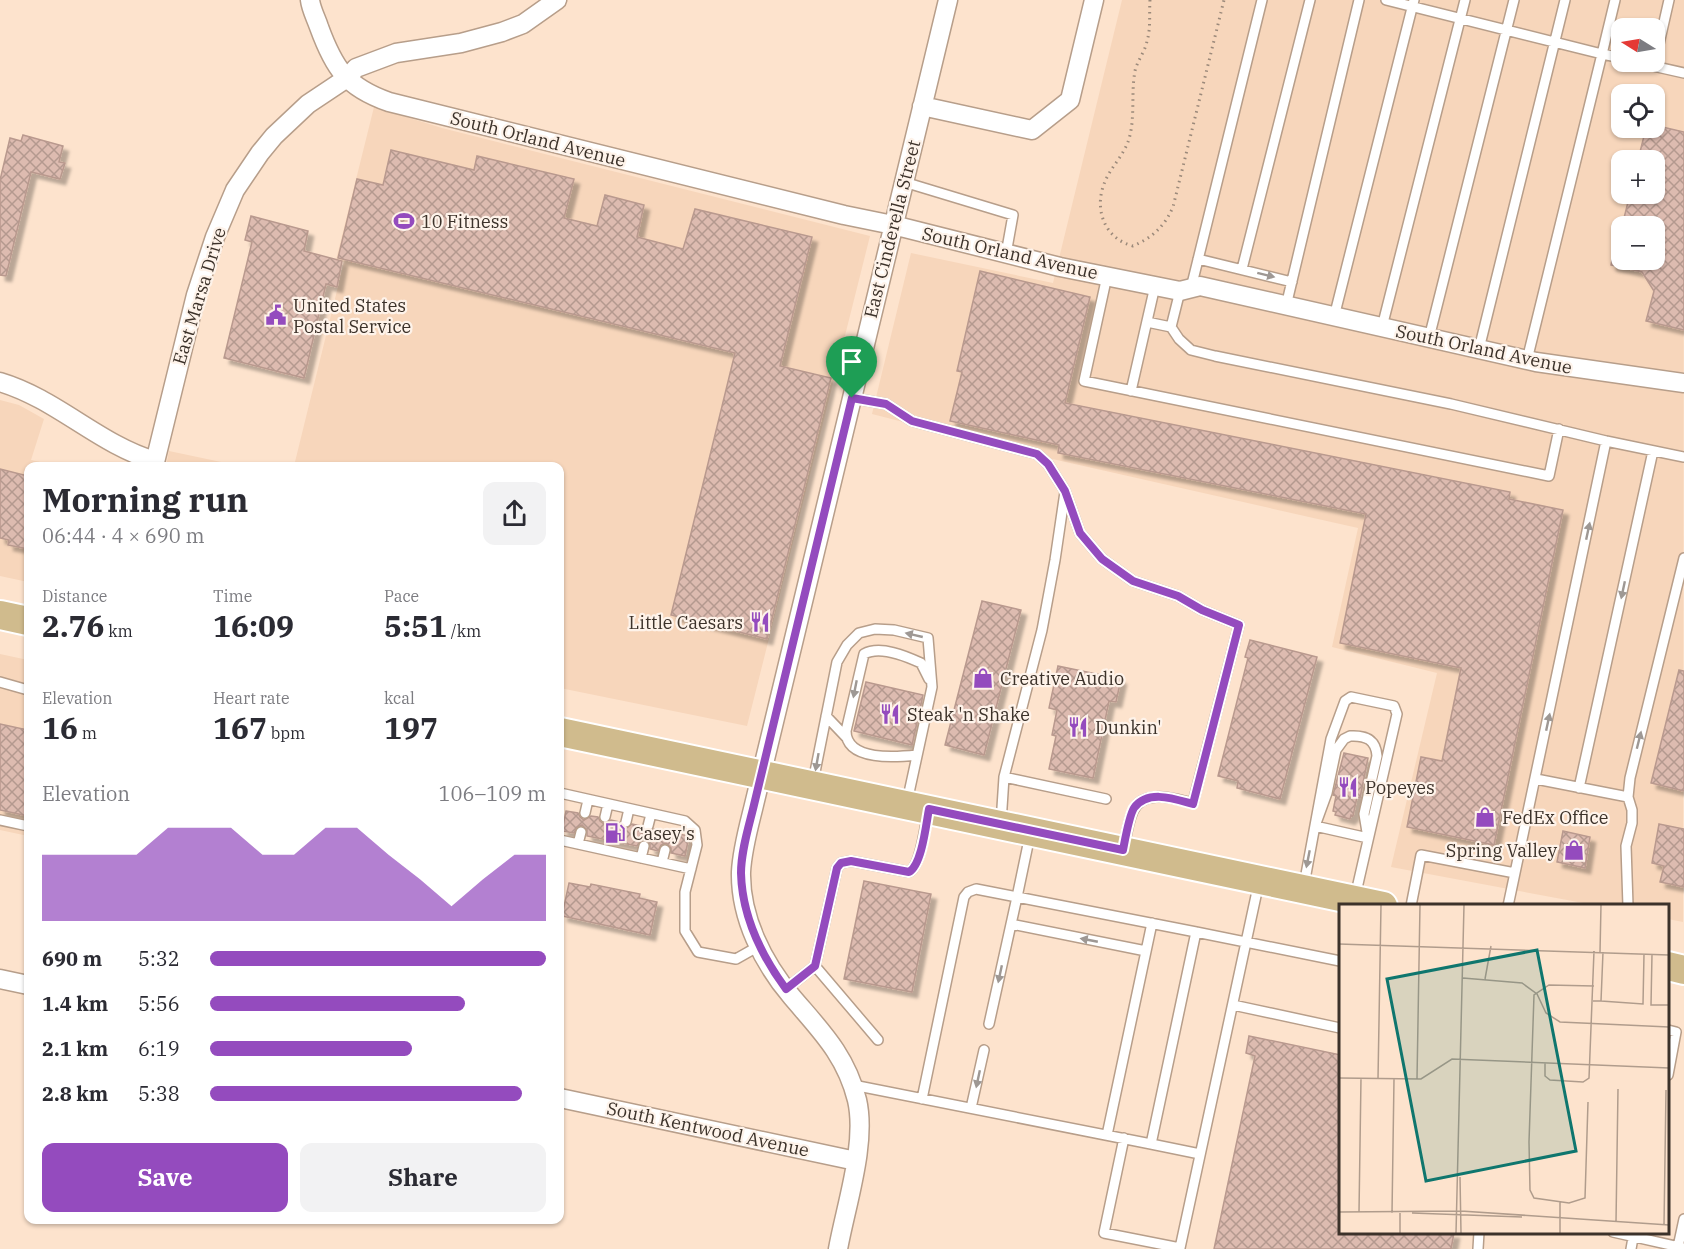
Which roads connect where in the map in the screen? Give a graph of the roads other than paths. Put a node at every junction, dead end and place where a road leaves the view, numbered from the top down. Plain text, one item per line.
1 (310, 0) edge
2 (557, 0) edge
3 (948, 0) edge
4 (1094, 0) edge
5 (1262, 0) edge
6 (1310, 0) edge
7 (1359, 0) edge
8 (1386, 0) edge
9 (1465, 0) edge
10 (1514, 0) edge
11 (1565, 0) edge
12 (1615, 0) edge
13 (1670, 0) edge
14 (1413, 3) edge
15 (1460, 18) junction
16 (1665, 21) edge
17 (1507, 30) junction
18 (1555, 42) junction
19 (1602, 54) junction
20 (1611, 56) edge
21 (1665, 69) edge
22 (1684, 73) edge
23 (347, 78) junction
24 (922, 106) junction
25 (904, 182) junction
26 (893, 225) junction
27 (1006, 254) junction
28 (1198, 259) junction
29 (1242, 269) junction
30 (1107, 276) junction
31 (1292, 282) junction
32 (1155, 286) junction
33 (1185, 290) junction
34 (1286, 306) junction
35 (1334, 317) junction
36 (1147, 322) junction
37 (1171, 327) junction
38 (1382, 327) junction
39 (1429, 338) junction
40 (1479, 349) junction
41 (1527, 360) junction
42 (0, 382) edge
43 (1684, 383) edge
44 (1131, 391) junction
45 (852, 398) junction
46 (1559, 429) junction
47 (1606, 441) junction
48 (1653, 451) junction
49 (1684, 457) edge
50 (150, 462) edge
51 (154, 462) edge
52 (1065, 491) junction
53 (1684, 558) edge
54 (0, 615) edge
55 (24, 620) edge
56 (0, 682) edge
57 (932, 687) junction
58 (24, 689) edge
59 (826, 716) junction
60 (564, 733) edge
61 (846, 737) junction
62 (917, 754) junction
63 (761, 774) junction
64 (1004, 777) junction
65 (1536, 779) junction
66 (813, 785) junction
67 (1579, 788) junction
68 (564, 795) edge
69 (1628, 797) junction
70 (588, 800) junction
71 (1106, 800) dead end
72 (608, 804) junction
73 (917, 807) junction
74 (628, 809) junction
75 (585, 813) dead end
76 (651, 814) junction
77 (605, 817) dead end
78 (671, 818) junction
79 (0, 820) edge
80 (626, 822) dead end
81 (24, 825) edge
82 (1000, 825) junction
83 (648, 826) dead end
84 (1315, 826) junction
85 (669, 830) dead end
86 (1031, 831) junction
87 (581, 832) dead end
88 (601, 837) dead end
89 (1368, 838) junction
90 (564, 841) edge
91 (621, 841) dead end
92 (578, 844) junction
93 (644, 846) dead end
94 (598, 848) junction
95 (665, 850) dead end
96 (1123, 850) junction
97 (619, 853) junction
98 (641, 858) junction
99 (662, 862) junction
100 (691, 869) junction
101 (1515, 873) junction
102 (1259, 879) junction
103 (1303, 888) junction
104 (1017, 897) junction
105 (1354, 899) junction
106 (1375, 904) edge
107 (1411, 904) edge
108 (1508, 904) edge
109 (1628, 904) edge
110 (1152, 923) junction
111 (1011, 924) junction
112 (1196, 932) junction
113 (1246, 942) junction
114 (759, 946) junction
115 (1146, 951) junction
116 (1339, 961) edge
117 (815, 966) junction
118 (1669, 966) edge
119 (1684, 970) edge
120 (0, 979) edge
121 (24, 984) edge
122 (786, 989) junction
123 (1233, 1005) junction
124 (989, 1024) dead end
125 (1339, 1028) edge
126 (1669, 1030) edge
127 (878, 1040) dead end
128 (984, 1050) dead end
129 (1669, 1070) edge
130 (853, 1085) junction
131 (564, 1099) edge
132 (922, 1099) junction
133 (971, 1108) junction
134 (1107, 1135) junction
135 (1124, 1138) junction
136 (1152, 1144) junction
137 (1200, 1154) junction
138 (856, 1161) junction
139 (1684, 1219) edge
140 (1479, 1234) edge
141 (1634, 1235) edge
142 (1681, 1248) edge
143 (837, 1249) edge
144 (1478, 1249) edge
145 (1631, 1249) edge

1 - 23 street, South Orland Avenue
2 - 23 street, East Marsa Drive
3 - 24 street, East Cinderella Street
4 - 24 street
5 - 28 lane
6 - 29 lane
7 - 31 lane
8 - 14 lane
9 - 15 lane
10 - 17 lane
11 - 18 lane
12 - 19 lane
13 - 16 lane
14 - 15 lane
14 - 35 lane
15 - 17 lane
15 - 38 lane
17 - 18 lane
17 - 39 lane
18 - 19 lane
18 - 40 lane
19 - 20 lane
19 - 41 lane
21 - 22 lane
23 - 26 street, South Orland Avenue
23 - 51 street, East Marsa Drive
24 - 25 street, East Cinderella Street
25 - 26 street, East Cinderella Street
25 - 27 lane
26 - 27 street, South Orland Avenue
26 - 45 street, East Cinderella Street
27 - 30 street, South Orland Avenue
28 - 29 lane
28 - 33 lane
29 -> 31 lane
30 - 32 street, South Orland Avenue
30 - 44 lane
31 - 34 lane
32 - 33 street, South Orland Avenue
32 - 36 lane
33 - 34 street, South Orland Avenue
33 - 37 lane
34 - 35 street, South Orland Avenue
35 - 38 street, South Orland Avenue
36 - 37 lane
36 - 44 lane
37 - 46 lane
38 - 39 street, South Orland Avenue
39 - 40 street, South Orland Avenue
40 - 41 street, South Orland Avenue
41 - 43 street, South Orland Avenue
42 - 50 street
44 - 46 lane
45 - 52 lane
45 - 63 street, East Cinderella Street
46 - 47 lane
47 - 48 lane
65 -> 47 lane
48 - 49 lane
48 -> 67 lane
52 - 64 lane
52 - 96 lane
69 -> 53 lane
54 - 55 main road
56 - 58 lane
57 -> 59 lane
57 -> 61 lane
57 - 62 lane
59 - 61 lane
59 -> 66 lane
60 - 63 main road
61 - 62 lane
62 - 73 lane
63 - 66 main road
63 - 114 street, East Cinderella Street
64 - 71 lane
64 - 82 lane
65 - 67 lane
65 - 101 lane
66 - 73 main road
67 - 69 lane
68 - 70 lane
69 - 109 lane
70 - 72 lane
70 - 75 lane
72 - 74 lane
72 - 77 lane
73 - 82 main road
73 - 117 lane
74 - 76 lane
74 - 80 lane
76 - 78 lane
76 - 83 lane
78 - 85 lane
78 - 100 lane
79 - 81 lane
82 - 86 main road
84 - 89 lane
84 - 89 lane
84 - 89 lane
84 -> 103 lane
86 - 96 main road
86 - 104 lane
87 - 92 lane
88 - 94 lane
89 - 105 lane
90 - 92 lane
91 - 97 lane
92 - 94 lane
93 - 98 lane
94 - 97 lane
95 - 99 lane
96 - 102 main road
97 - 98 lane
98 - 99 lane
99 - 100 lane
100 - 114 lane
101 - 107 lane
101 - 108 lane
102 - 103 main road
102 - 113 lane
103 - 105 main road
104 - 110 lane
104 - 111 lane
104 - 132 lane
105 - 106 main road
110 - 112 lane
110 - 115 lane
115 -> 111 lane
111 -> 124 lane
112 - 113 lane
112 - 136 lane
113 - 116 lane
113 - 123 lane
114 - 122 street, East Cinderella Street
115 - 134 lane
117 - 122 lane
117 - 127 lane
118 - 119 main road
120 - 121 street
122 - 130 street, East Cinderella Street
123 - 125 lane
123 - 137 lane
126 - 129 lane
128 -> 133 lane
130 - 132 lane
130 - 138 street, East Cinderella Street
131 - 138 street, South Kentwood Avenue
132 - 133 lane
133 - 134 lane
134 - 135 lane
135 - 136 lane
135 - 137 lane
136 - 137 lane
138 - 143 street, East Cinderella Street
139 - 142 lane
140 - 144 lane
141 - 142 lane
141 - 145 lane

